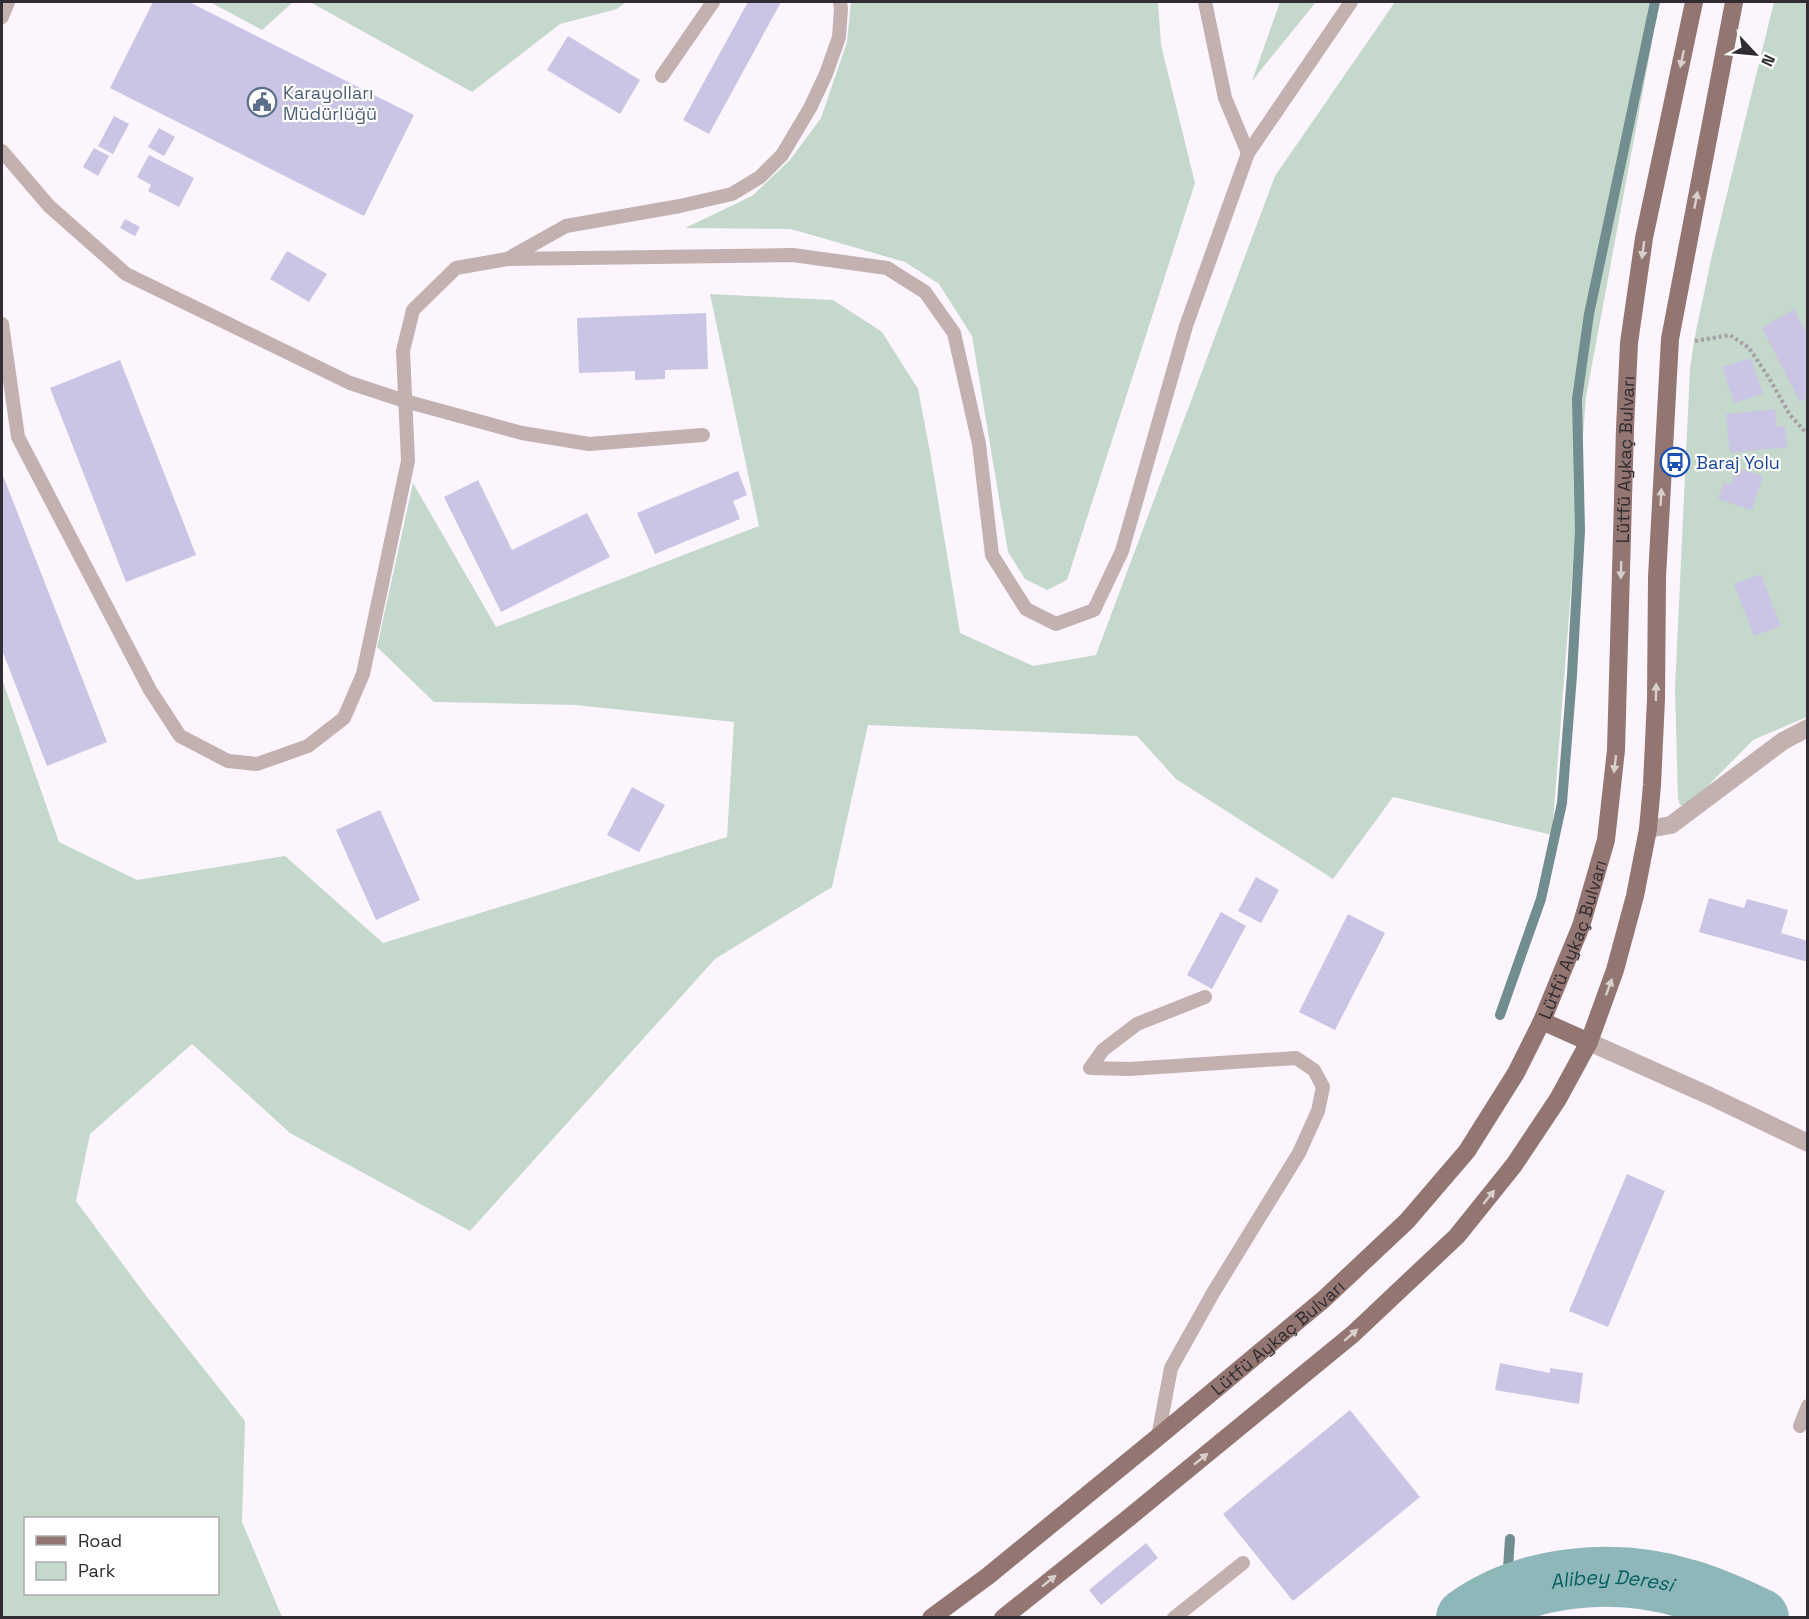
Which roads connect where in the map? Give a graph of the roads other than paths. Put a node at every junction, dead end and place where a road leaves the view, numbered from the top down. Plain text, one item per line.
1 (8, 2) edge
2 (713, 2) edge
3 (840, 2) edge
4 (1351, 2) edge
5 (1694, 2) edge
6 (1734, 2) edge
7 (1207, 4) edge
8 (2, 16) edge
9 (662, 76) dead end
10 (2, 151) edge
11 (1248, 153) junction
12 (507, 259) junction
13 (2, 324) edge
14 (405, 401) junction
15 (703, 435) dead end
16 (1808, 728) edge
17 (1648, 829) junction
18 (1205, 997) dead end
19 (1542, 1022) junction
20 (1589, 1042) junction
21 (1808, 1143) edge
22 (1808, 1406) edge
23 (1800, 1426) dead end
24 (1158, 1437) junction
25 (1243, 1563) dead end
26 (1007, 1616) edge
27 (931, 1617) edge
28 (1174, 1617) edge

1 - 8 lane
2 - 9 lane
3 - 12 lane
4 - 11 lane
5 -> 19 main road, Lütfü Aykaç Bulvarı
17 -> 6 main road, Lütfü Aykaç Bulvarı
7 - 11 lane
10 - 14 lane
11 - 12 lane
12 - 14 lane
13 - 14 lane
14 - 15 lane
16 - 17 street
20 -> 17 main road, Lütfü Aykaç Bulvarı
18 - 24 lane
19 - 20 main road
19 - 24 main road, Lütfü Aykaç Bulvarı
20 - 21 street
26 -> 20 main road, Lütfü Aykaç Bulvarı
22 - 23 lane
24 - 27 main road, Lütfü Aykaç Bulvarı
25 - 28 lane

